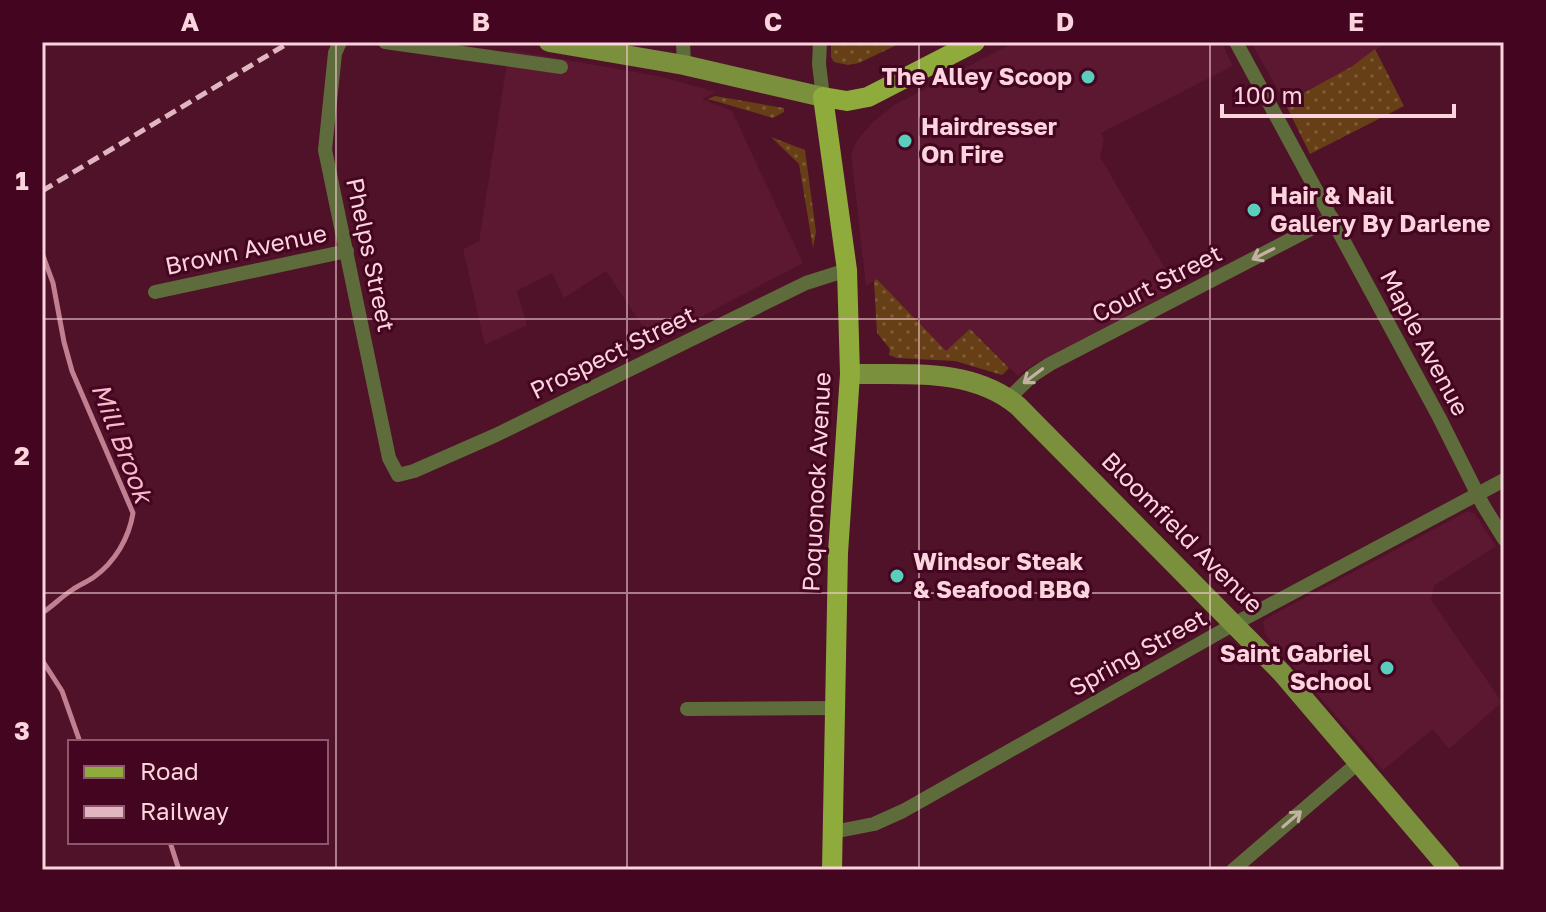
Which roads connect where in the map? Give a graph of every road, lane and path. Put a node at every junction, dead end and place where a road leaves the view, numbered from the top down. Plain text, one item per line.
1 (340, 42) edge
2 (385, 42) edge
3 (549, 42) edge
4 (683, 42) edge
5 (820, 42) edge
6 (975, 42) edge
7 (1236, 42) edge
8 (684, 65) junction
9 (561, 67) dead end
10 (823, 97) junction
11 (1332, 218) junction
12 (347, 251) junction
13 (847, 270) junction
14 (155, 292) dead end
15 (850, 374) junction
16 (1009, 398) junction
17 (398, 475) joint
18 (1504, 480) edge
19 (1477, 494) junction
20 (1504, 539) edge
21 (1236, 623) junction
22 (834, 708) junction
23 (687, 709) dead end
24 (1359, 762) junction
25 (833, 832) junction
26 (832, 870) edge
27 (1233, 870) edge
28 (1450, 870) edge

1 - 12 street, Phelps Street
2 - 9 street
3 - 8 main road
4 - 8 street
5 - 10 street
6 - 10 main road
7 - 11 street, Maple Avenue
8 - 10 main road
10 - 13 main road, Poquonock Avenue
11 -> 16 street, Court Street
11 - 19 street, Maple Avenue
12 - 14 street, Brown Avenue
12 - 17 street, Phelps Street
13 - 15 main road, Poquonock Avenue
13 - 17 street, Prospect Street
15 - 16 main road, Bloomfield Avenue
15 - 22 main road, Poquonock Avenue
16 - 21 main road, Bloomfield Avenue
18 - 19 street, Spring Street
19 - 20 street, Maple Avenue
19 - 21 street, Spring Street
21 - 24 main road, Bloomfield Avenue
21 - 25 street, Spring Street
22 - 23 street
22 - 25 main road, Poquonock Avenue
27 -> 24 street
24 - 28 main road, Bloomfield Avenue
25 - 26 main road, Poquonock Avenue

